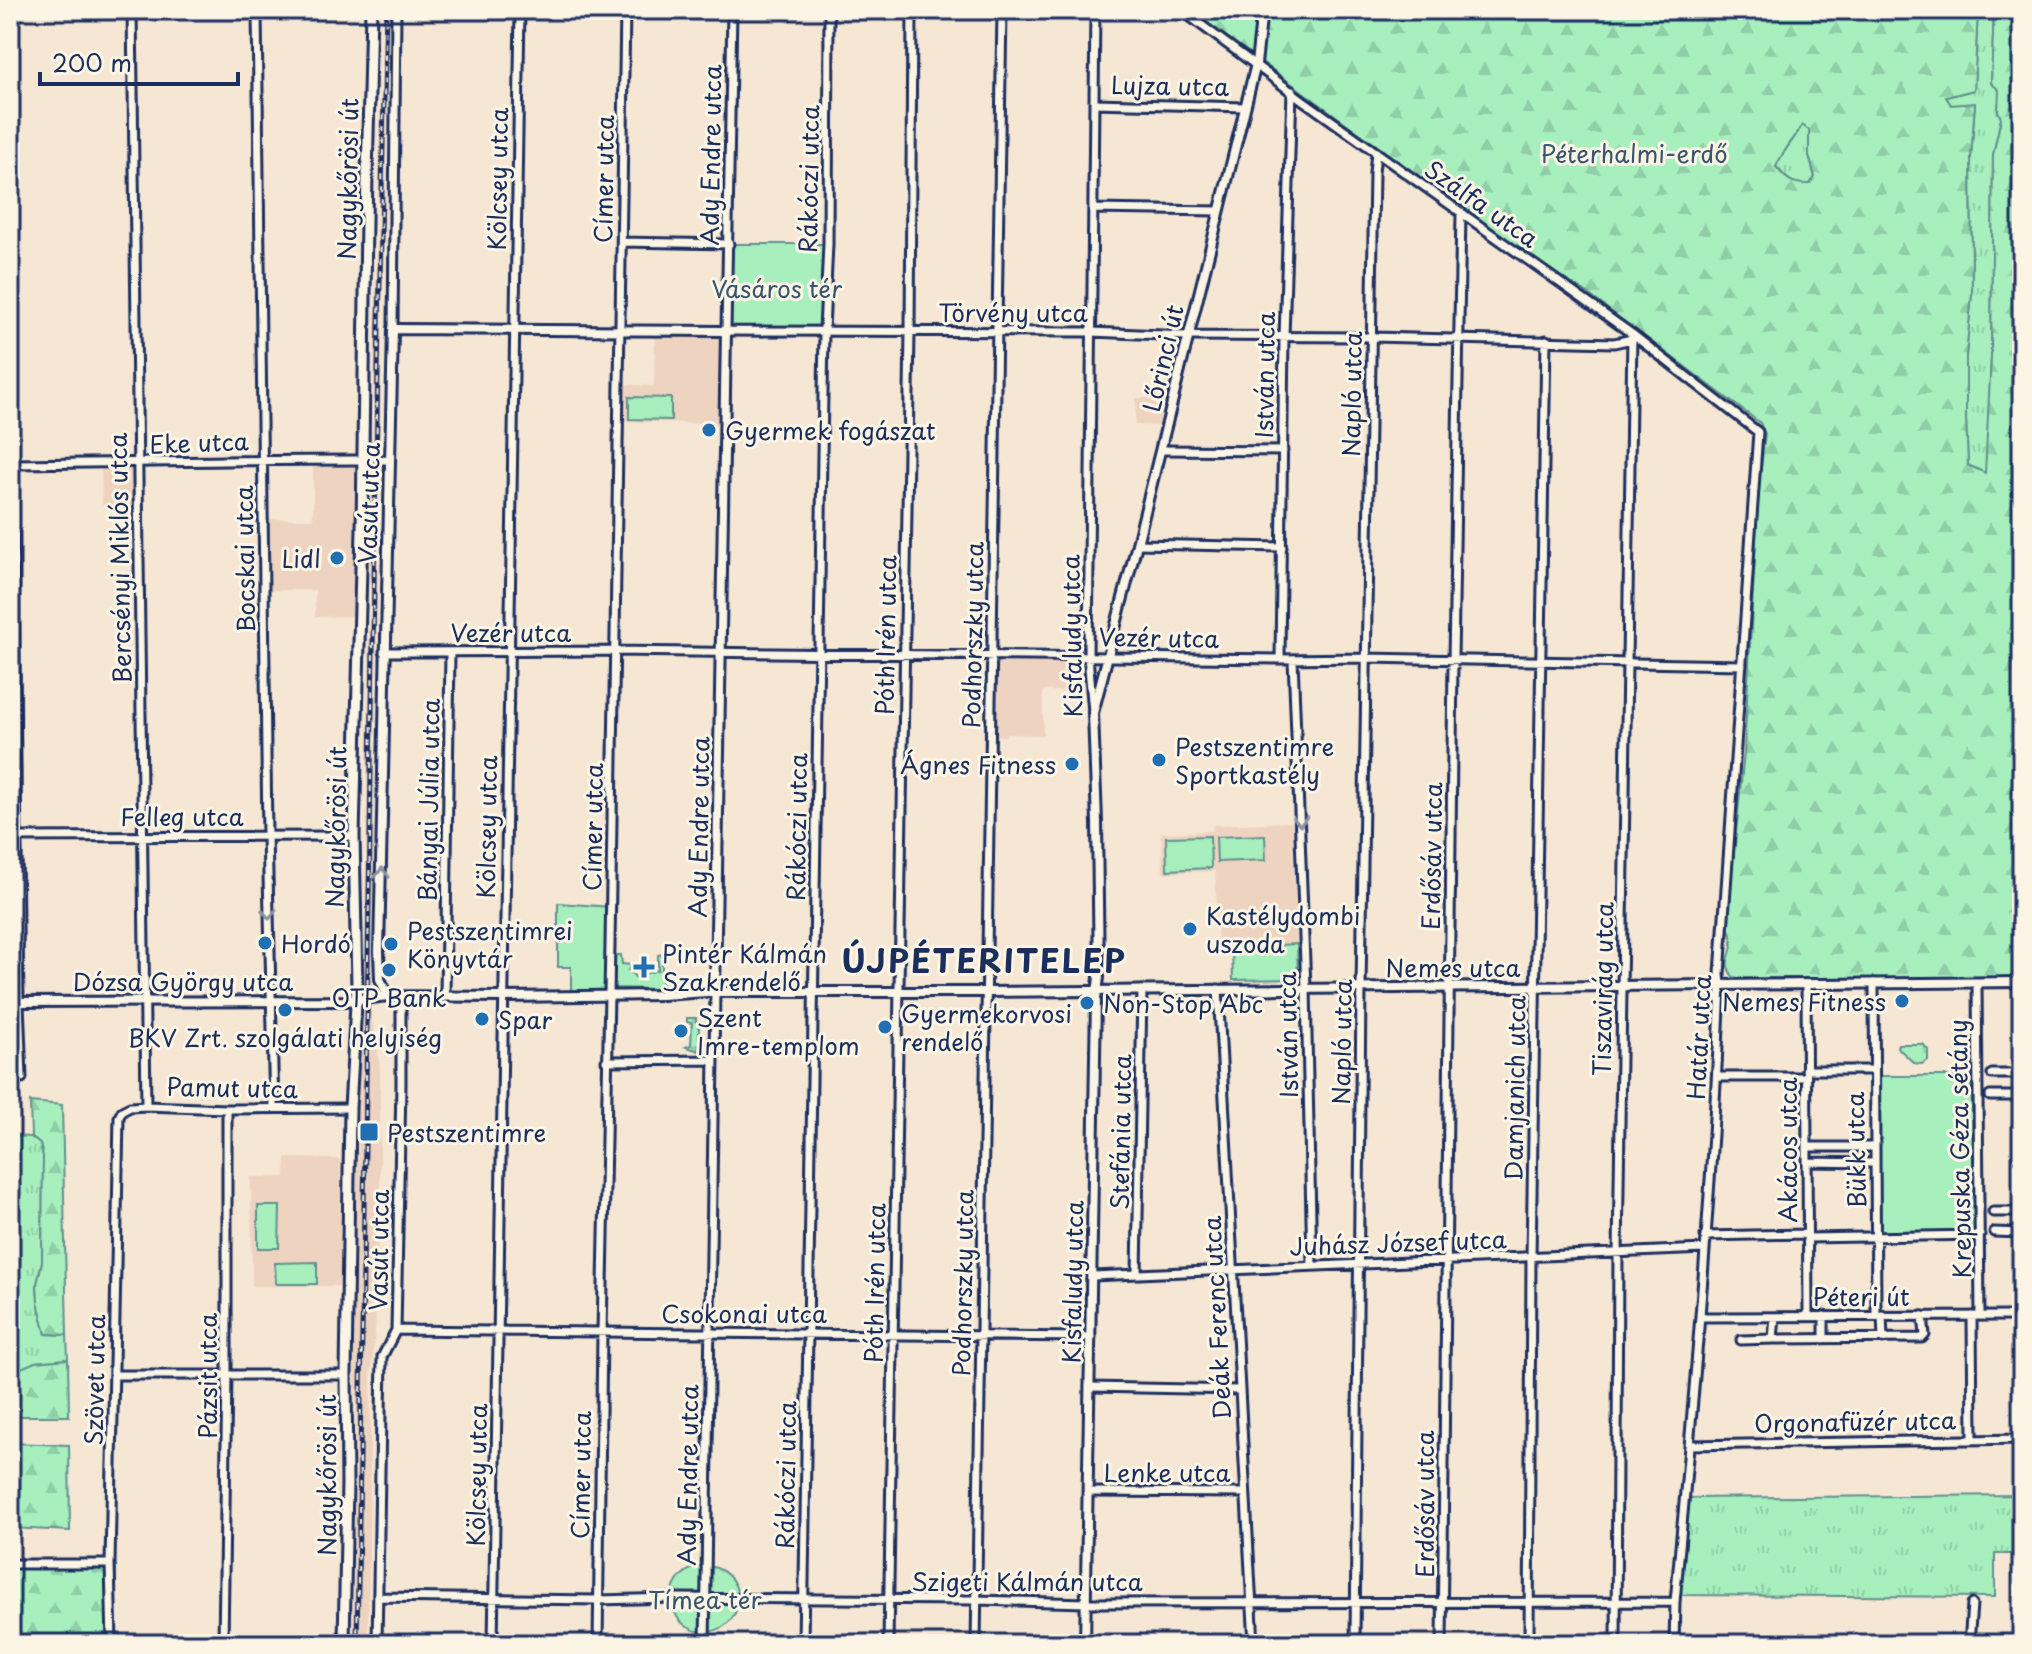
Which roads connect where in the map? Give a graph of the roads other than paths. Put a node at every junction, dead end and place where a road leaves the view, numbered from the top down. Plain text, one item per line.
1 (132, 10) edge
2 (257, 10) edge
3 (371, 10) edge
4 (396, 10) edge
5 (520, 10) edge
6 (625, 10) edge
7 (732, 10) edge
8 (829, 10) edge
9 (912, 10) edge
10 (1002, 10) edge
11 (1095, 10) edge
12 (1181, 10) edge
13 (1262, 10) edge
14 (1256, 64) junction
15 (1292, 91) junction
16 (1094, 103) junction
17 (1245, 107) junction
18 (1376, 152) junction
19 (1093, 209) junction
20 (1219, 211) junction
21 (1461, 212) junction
22 (622, 242) junction
23 (729, 244) junction
24 (10, 298) edge
25 (393, 329) junction
26 (515, 329) junction
27 (619, 331) junction
28 (726, 331) junction
29 (824, 331) junction
30 (910, 332) junction
31 (997, 332) junction
32 (1091, 332) junction
33 (1187, 336) junction
34 (1284, 337) junction
35 (1372, 337) junction
36 (1632, 337) junction
37 (1458, 338) junction
38 (1546, 340) junction
39 (1758, 432) joint
40 (1161, 450) junction
41 (1283, 451) junction
42 (262, 460) junction
43 (362, 460) junction
44 (389, 460) junction
45 (138, 463) junction
46 (11, 464) edge
47 (1137, 544) junction
48 (1282, 547) junction
49 (614, 651) junction
50 (384, 652) junction
51 (509, 652) junction
52 (722, 652) junction
53 (450, 653) junction
54 (820, 654) junction
55 (905, 655) junction
56 (991, 656) junction
57 (1088, 656) junction
58 (1109, 656) junction
59 (1366, 658) junction
60 (1280, 659) junction
61 (1293, 659) junction
62 (1453, 660) junction
63 (1540, 661) junction
64 (1627, 663) junction
65 (1742, 665) junction
66 (1093, 713) junction
67 (142, 836) junction
68 (267, 836) junction
69 (354, 836) junction
70 (14, 837) edge
71 (2022, 982) edge
72 (1874, 983) junction
73 (1977, 983) junction
74 (1806, 984) junction
75 (1721, 985) junction
76 (1450, 987) junction
77 (1536, 987) junction
78 (1622, 987) junction
79 (1306, 988) junction
80 (1361, 988) junction
81 (1218, 989) junction
82 (1142, 990) junction
83 (899, 991) junction
84 (1098, 991) junction
85 (715, 992) junction
86 (987, 992) junction
87 (813, 993) junction
88 (608, 995) junction
89 (388, 996) junction
90 (401, 997) junction
91 (445, 997) junction
92 (503, 997) junction
93 (356, 998) junction
94 (271, 1000) junction
95 (14, 1002) edge
96 (145, 1002) junction
97 (714, 1060) junction
98 (606, 1061) junction
99 (1874, 1070) junction
100 (1806, 1074) junction
101 (1992, 1074) dead end
102 (2022, 1074) edge
103 (1717, 1077) junction
104 (22, 1078) dead end
105 (1990, 1096) dead end
106 (2022, 1096) edge
107 (146, 1106) junction
108 (274, 1107) junction
109 (350, 1108) junction
110 (227, 1109) junction
111 (119, 1117) joint
112 (1808, 1147) junction
113 (1873, 1147) junction
114 (1808, 1162) junction
115 (1873, 1163) junction
116 (1993, 1212) dead end
117 (2022, 1212) edge
118 (1994, 1232) dead end
119 (2022, 1233) edge
120 (1980, 1235) junction
121 (1705, 1236) junction
122 (1807, 1236) junction
123 (1876, 1237) junction
124 (1704, 1249) junction
125 (1618, 1253) junction
126 (1531, 1257) junction
127 (1446, 1260) junction
128 (1359, 1263) junction
129 (1312, 1266) junction
130 (1232, 1270) junction
131 (1137, 1274) junction
132 (1093, 1276) junction
133 (1879, 1315) junction
134 (1808, 1316) junction
135 (1824, 1316) junction
136 (1923, 1316) junction
137 (1976, 1316) junction
138 (2022, 1316) edge
139 (1700, 1317) junction
140 (1775, 1317) junction
141 (396, 1330) junction
142 (498, 1332) junction
143 (602, 1333) junction
144 (710, 1333) junction
145 (807, 1333) junction
146 (893, 1335) junction
147 (981, 1335) junction
148 (1091, 1337) junction
149 (1773, 1339) junction
150 (1824, 1339) junction
151 (1883, 1339) junction
152 (1741, 1340) dead end
153 (227, 1374) junction
154 (114, 1375) junction
155 (346, 1375) junction
156 (1090, 1387) junction
157 (1240, 1390) junction
158 (1973, 1439) junction
159 (2022, 1439) edge
160 (1689, 1445) junction
161 (1089, 1492) junction
162 (1245, 1493) junction
163 (10, 1564) edge
164 (110, 1564) junction
165 (378, 1597) junction
166 (706, 1598) junction
167 (494, 1599) junction
168 (803, 1599) junction
169 (599, 1600) junction
170 (889, 1600) junction
171 (977, 1600) junction
172 (1443, 1601) junction
173 (1617, 1601) junction
174 (1252, 1602) junction
175 (1355, 1602) junction
176 (1529, 1602) junction
177 (1675, 1602) junction
178 (1086, 1603) junction
179 (1972, 1604) dead end
180 (112, 1644) edge
181 (223, 1644) edge
182 (344, 1644) edge
183 (377, 1644) edge
184 (493, 1644) edge
185 (598, 1644) edge
186 (705, 1644) edge
187 (803, 1644) edge
188 (888, 1644) edge
189 (976, 1644) edge
190 (1085, 1644) edge
191 (1254, 1644) edge
192 (1355, 1644) edge
193 (1442, 1644) edge
194 (1529, 1644) edge
195 (1616, 1644) edge
196 (1674, 1644) edge
197 (1969, 1644) edge

1 - 45 street, Bercsényi Miklós utca
2 - 42 street, Bocskai utca
3 - 43 main road, Nagykőrösi út
4 - 25 street, Vasút utca
5 - 26 street, Kölcsey utca
6 - 22 street, Címer utca
7 - 23 street, Ady Endre utca
8 - 29 street, Rákóczi utca
9 - 30 street, Póth Irén utca
10 - 31 street, Podhorszky utca
11 - 16 street, Kisfaludy utca
12 - 14 street, Szálfa utca
13 - 14 street, Lőrinci út
14 - 15 street, Szálfa utca
14 - 17 street, Lőrinci út
15 - 18 street, Szálfa utca
15 - 34 street, István utca
16 - 17 street, Lujza utca
16 - 19 street, Kisfaludy utca
17 - 20 street, Lőrinci út
18 - 21 street, Szálfa utca
18 - 35 street, Napló utca
19 - 20 street
19 - 32 street, Kisfaludy utca
20 - 33 street, Lőrinci út
21 - 36 street, Szálfa utca
21 - 37 street, Erdősáv utca
22 - 23 street
22 - 27 street, Címer utca
23 - 28 street, Ady Endre utca
24 - 46 street
25 - 26 street, Törvény utca
25 - 44 street, Vasút utca
26 - 27 street, Törvény utca
26 - 51 street, Kölcsey utca
27 - 28 street, Törvény utca
27 - 49 street, Címer utca
28 - 29 street, Törvény utca
28 - 52 street, Ady Endre utca
29 - 30 street, Törvény utca
29 - 54 street, Rákóczi utca
30 - 31 street, Törvény utca
30 - 55 street, Póth Irén utca
31 - 32 street, Törvény utca
31 - 56 street, Podhorszky utca
32 - 33 street, Törvény utca
32 - 57 street, Kisfaludy utca
33 - 34 street, Törvény utca
33 - 40 street, Lőrinci út
34 - 35 street, Törvény utca
34 - 41 street, István utca
35 - 37 street, Törvény utca
35 - 59 street, Napló utca
36 - 38 street, Törvény utca
36 - 39 street, Szálfa utca
36 - 64 street, Tiszavirág utca
37 - 38 street, Törvény utca
37 - 62 street, Erdősáv utca
38 - 63 street, Damjanich utca
39 - 65 street, Határ utca
40 - 41 street
40 - 47 street, Lőrinci út
41 - 48 street, István utca
42 - 43 street, Eke utca
42 - 45 street, Eke utca
42 - 68 street, Bocskai utca
43 - 44 street, Eke utca
43 - 69 main road, Nagykőrösi út
44 - 50 street, Vasút utca
45 - 46 street, Eke utca
45 - 67 street, Bercsényi Miklós utca
46 - 70 street
47 - 48 street
47 - 58 street, Lőrinci út
48 - 60 street, István utca
49 - 51 street, Vezér utca
49 - 52 street, Vezér utca
49 - 88 street, Címer utca
50 - 53 street, Vezér utca
89 -> 50 street, Vasút utca
51 - 53 street, Vezér utca
51 - 92 street, Kölcsey utca
52 - 54 street, Vezér utca
52 - 85 street, Ady Endre utca
53 - 91 street, Bányai Júlia utca
54 - 55 street, Vezér utca
54 - 87 street, Rákóczi utca
55 - 56 street, Vezér utca
55 - 83 street, Póth Irén utca
56 - 57 street, Vezér utca
56 - 86 street, Podhorszky utca
57 - 58 street, Vezér utca
57 - 66 street, Kisfaludy utca
58 - 60 street, Vezér utca
58 - 66 street, Lőrinci út
59 - 61 street, Vezér utca
59 - 62 street, Vezér utca
59 - 80 street, Napló utca
60 - 61 street, Vezér utca
61 -> 79 street, István utca
62 - 63 street, Vezér utca
62 - 76 street, Erdősáv utca
63 - 64 street, Vezér utca
63 - 77 street, Damjanich utca
64 - 65 street, Vezér utca
64 - 78 street, Tiszavirág utca
65 - 75 street, Határ utca
66 - 84 street, Kisfaludy utca
67 - 68 street, Felleg utca
67 - 70 street, Felleg utca
67 - 96 street, Bercsényi Miklós utca
68 - 69 street, Felleg utca
68 -> 94 street, Bocskai utca
69 - 93 main road, Nagykőrösi út
70 - 95 street
71 - 73 street, Nemes utca
72 - 73 street, Nemes utca
72 - 74 street, Nemes utca
72 - 99 street, Bükk utca
73 - 120 street, Krepuska Géza sétány
74 - 75 street, Nemes utca
74 - 100 street, Akácos utca
75 - 78 street, Nemes utca
75 - 103 street, Határ utca
76 - 77 street, Nemes utca
76 - 80 street, Nemes utca
76 - 127 street, Erdősáv utca
77 - 78 street, Nemes utca
77 - 126 street, Damjanich utca
78 - 125 street, Tiszavirág utca
79 - 80 street, Nemes utca
79 - 81 street, Nemes utca
79 - 129 street, István utca
80 - 128 street, Napló utca
81 - 82 street, Nemes utca
81 - 130 street, Deák Ferenc utca
82 - 84 street, Nemes utca
82 - 131 street, Stefánia utca
83 - 86 street, Nemes utca
83 - 87 street, Nemes utca
83 - 146 street, Póth Irén utca
84 - 86 street, Nemes utca
84 - 132 street, Kisfaludy utca
85 - 87 street, Nemes utca
85 - 88 street, Nemes utca
85 - 97 street, Ady Endre utca
86 - 147 street, Podhorszky utca
87 - 145 street, Rákóczi utca
88 - 92 street, Nemes utca
88 - 98 street, Címer utca
89 - 90 street, Nemes utca
89 - 93 street, Nemes utca
90 - 91 street, Nemes utca
90 - 141 street, Vasút utca
91 - 92 street, Nemes utca
92 - 142 street, Kölcsey utca
93 - 94 street, Dózsa György utca
93 - 109 main road, Nagykőrösi út
94 - 96 street, Dózsa György utca
94 - 108 street, Bocskai utca
95 - 96 street, Dózsa György utca
95 - 104 street
96 - 107 street, Bercsényi Miklós utca
97 - 98 street
97 - 144 street, Ady Endre utca
98 - 143 street, Címer utca
99 - 100 street
99 - 113 street, Bükk utca
100 - 103 street
100 - 112 street, Akácos utca
101 - 102 street
103 - 121 street, Határ utca
105 - 106 street
107 - 110 street, Pamut utca
107 - 111 street, Pamut utca
108 - 109 street, Pamut utca
108 - 110 street, Pamut utca
109 - 155 main road, Nagykőrösi út
110 - 153 street, Pázsit utca
111 - 154 street, Szövet utca
112 - 113 street
112 - 114 street, Akácos utca
113 - 115 street, Bükk utca
114 - 115 street
114 - 122 street, Akácos utca
115 - 123 street, Bükk utca
116 - 117 street
118 - 119 street
120 - 123 street
120 - 137 street, Krepuska Géza sétány
121 - 122 street
121 - 124 street, Határ utca
122 - 123 street
122 - 134 street, Akácos utca
123 - 133 street, Bükk utca
124 - 125 street, Juhász József utca
124 - 139 street, Határ utca
125 - 126 street, Juhász József utca
125 - 173 street, Tiszavirág utca
126 - 127 street, Juhász József utca
126 - 176 street, Damjanich utca
127 - 128 street, Juhász József utca
127 - 172 street, Erdősáv utca
128 - 129 street, Juhász József utca
128 - 175 street, Napló utca
129 - 130 street, Juhász József utca
130 - 131 street, Juhász József utca
130 - 157 street, Deák Ferenc utca
131 - 132 street, Juhász József utca
132 - 148 street, Kisfaludy utca
133 - 135 street, Péteri út
133 - 136 street, Péteri út
133 - 151 street, Bükk utca
134 - 135 street, Péteri út
134 - 140 street, Péteri út
135 - 150 street
136 - 137 street, Péteri út
136 - 151 street
137 - 138 street, Péteri út
137 - 158 street, Krepuska Géza sétány
139 - 140 street, Péteri út
139 - 160 street, Határ utca
140 - 149 street
141 - 142 street, Csokonai utca
141 - 165 street, Vasút utca
142 - 143 street, Csokonai utca
142 - 167 street, Kölcsey utca
143 - 144 street, Csokonai utca
143 - 169 street, Címer utca
144 - 145 street, Csokonai utca
144 - 166 street, Ady Endre utca
145 - 146 street, Csokonai utca
145 - 168 street, Rákóczi utca
146 - 147 street, Csokonai utca
146 - 170 street, Póth Irén utca
147 - 148 street, Csokonai utca
147 - 171 street, Podhorszky utca
148 - 156 street, Kisfaludy utca
149 - 150 street
149 - 152 street
150 - 151 street
153 - 154 street
153 - 155 street
153 - 181 street, Pázsit utca
154 - 164 street, Szövet utca
155 - 182 main road, Nagykőrösi út
156 - 157 street
156 - 161 street, Kisfaludy utca
157 - 162 street, Deák Ferenc utca
158 - 159 street, Orgonafüzér utca
158 - 160 street, Orgonafüzér utca
160 - 177 street, Határ utca
161 - 162 street, Lenke utca
161 - 178 street, Kisfaludy utca
162 - 174 street, Deák Ferenc utca
163 - 164 street
164 - 180 street, Szövet utca
165 - 167 street, Szigeti Kálmán utca
165 - 183 street, Vasút utca
166 - 168 street, Szigeti Kálmán utca
166 - 169 street, Szigeti Kálmán utca
166 - 186 street, Ady Endre utca
167 - 169 street, Szigeti Kálmán utca
167 - 184 street, Kölcsey utca
168 - 170 street, Szigeti Kálmán utca
168 - 187 street, Rákóczi utca
169 - 185 street, Címer utca
170 - 171 street, Szigeti Kálmán utca
170 - 188 street, Póth Irén utca
171 - 178 street, Szigeti Kálmán utca
171 - 189 street, Podhorszky utca
172 - 175 street, Szigeti Kálmán utca
172 - 176 street, Szigeti Kálmán utca
172 - 193 street, Erdősáv utca
173 - 176 street, Szigeti Kálmán utca
173 - 177 street, Szigeti Kálmán utca
173 - 195 street, Tiszavirág utca
174 - 175 street, Szigeti Kálmán utca
174 - 178 street, Szigeti Kálmán utca
174 - 191 street, Deák Ferenc utca
175 - 192 street, Napló utca
176 - 194 street, Damjanich utca
177 - 196 street, Határ utca
178 - 190 street, Kisfaludy utca
179 - 197 street

